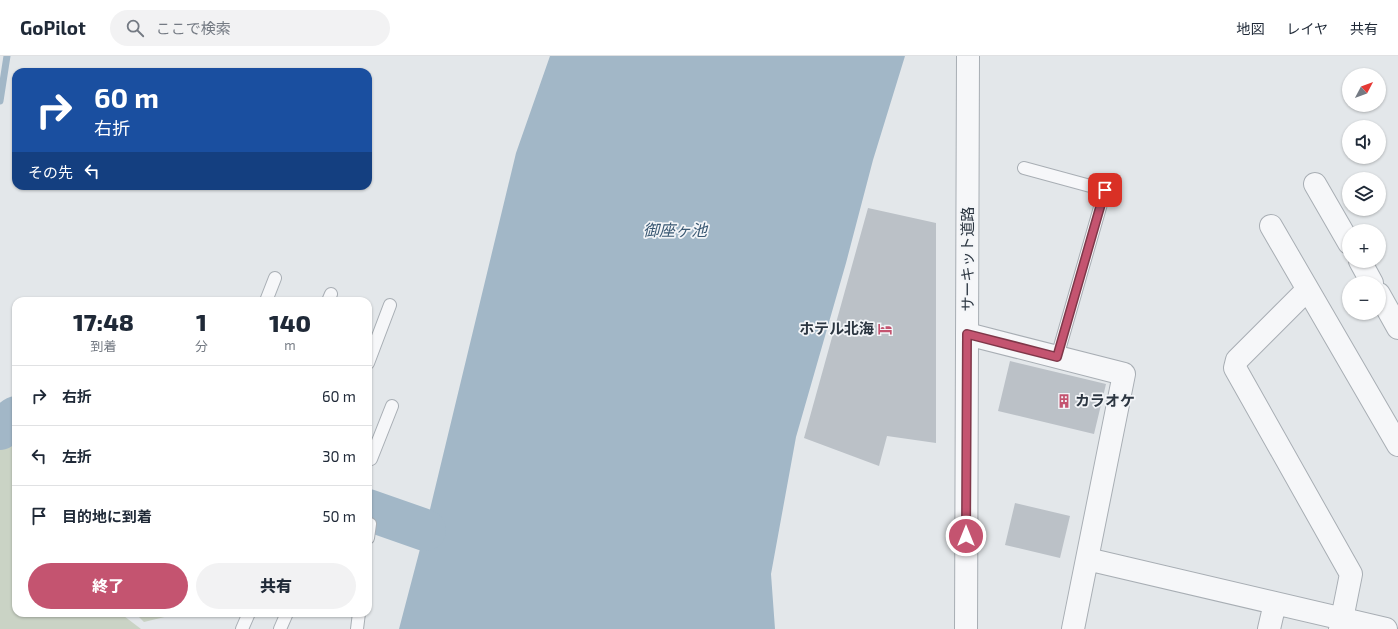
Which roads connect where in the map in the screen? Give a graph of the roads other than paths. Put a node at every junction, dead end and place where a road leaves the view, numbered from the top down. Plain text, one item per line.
1 (968, 56) edge
2 (1024, 168) dead end
3 (1315, 184) dead end
4 (1271, 226) dead end
5 (1342, 231) edge
6 (275, 278) dead end
7 (1307, 290) junction
8 (268, 297) edge
9 (390, 305) dead end
10 (1386, 307) edge
11 (1398, 328) edge
12 (967, 334) junction
13 (372, 352) edge
14 (1057, 357) junction
15 (392, 406) dead end
16 (1398, 445) edge
17 (372, 456) edge
18 (1087, 559) junction
19 (1275, 603) junction
20 (247, 617) edge
21 (285, 617) edge
22 (358, 617) edge
23 (1341, 624) edge
24 (242, 629) edge
25 (280, 629) edge
26 (357, 629) edge
27 (966, 629) edge
28 (1073, 629) edge
29 (1269, 629) edge
30 (1386, 629) edge

1 - 12 street, サーキット道路
2 - 14 lane
3 - 5 street
4 - 7 street
6 - 8 lane
7 - 16 street
7 - 23 street
9 - 13 lane
10 - 11 street
12 - 14 street
12 - 27 street, サーキット道路
14 - 18 street
15 - 17 lane
18 - 19 street
18 - 28 street
19 - 23 street
19 - 29 street
20 - 24 lane
21 - 25 lane
22 - 26 lane
23 - 30 street

